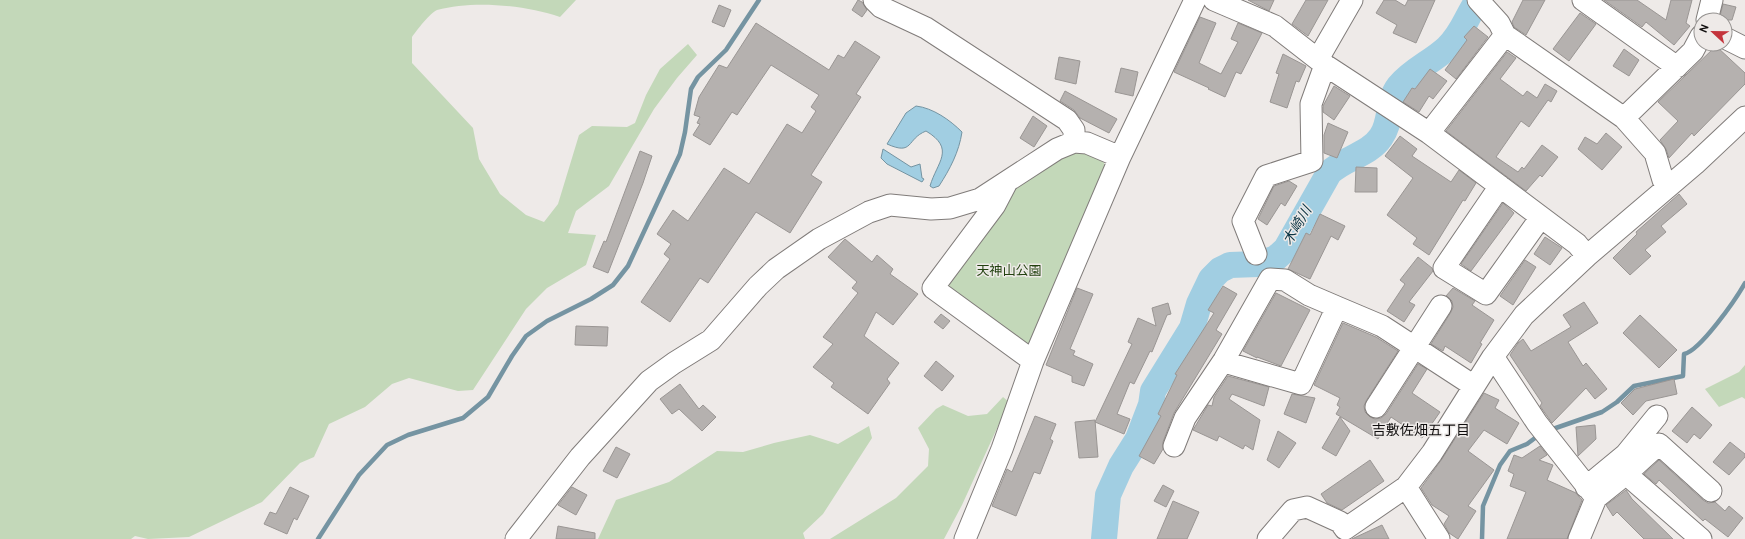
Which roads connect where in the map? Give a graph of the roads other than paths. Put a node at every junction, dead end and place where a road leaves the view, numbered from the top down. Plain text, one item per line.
1 (874, 0) edge
2 (1195, 0) edge
3 (1214, 0) edge
4 (1352, 0) edge
5 (1478, 0) edge
6 (1583, 0) edge
7 (1712, 0) edge
8 (1709, 12) edge
9 (1505, 35) junction
10 (1733, 42) edge
11 (1745, 48) edge
12 (1693, 51) edge
13 (1322, 62) junction
14 (1677, 67) junction
15 (1745, 116) edge
16 (1624, 118) junction
17 (1429, 133) junction
18 (1074, 142) junction
19 (1120, 157) junction
20 (1006, 182) junction
21 (1500, 186) junction
22 (1668, 187) junction
23 (1541, 217) junction
24 (1256, 254) dead end
25 (1587, 256) junction
26 (1440, 306) dead end
27 (1337, 307) junction
28 (1414, 347) junction
29 (1492, 358) junction
30 (1224, 360) junction
31 (1033, 361) junction
32 (1474, 386) junction
33 (1376, 407) dead end
34 (1657, 416) dead end
35 (1174, 446) dead end
36 (1626, 474) junction
37 (1406, 487) junction
38 (1711, 491) dead end
39 (1591, 492) junction
40 (1348, 534) edge
41 (1583, 534) edge
42 (516, 539) edge
43 (965, 539) edge
44 (1268, 539) edge
45 (1439, 539) edge
46 (1701, 539) edge

1 - 18 street
2 - 19 street
3 - 13 street
4 - 13 street
5 - 9 street
6 - 14 street
7 - 8 street
9 - 16 street
9 - 17 street
10 - 11 street
12 - 14 street
13 - 17 street
13 - 24 street
14 - 16 street
15 - 22 street
16 - 22 street
17 - 21 street
18 - 19 street
18 - 20 street
19 - 31 street
20 - 31 street
20 - 42 street
21 - 23 street
21 - 23 street
22 - 25 street
23 - 25 street
25 - 29 street
26 - 28 street
27 - 28 street
27 - 30 street
27 - 30 street
28 - 32 street
28 - 33 street
29 - 32 street
29 - 39 street
30 - 35 street
31 - 43 street
32 - 37 street
34 - 39 street
36 - 38 street
36 - 39 street
36 - 46 street
37 - 40 street
37 - 45 street
39 - 41 street
40 - 44 street

